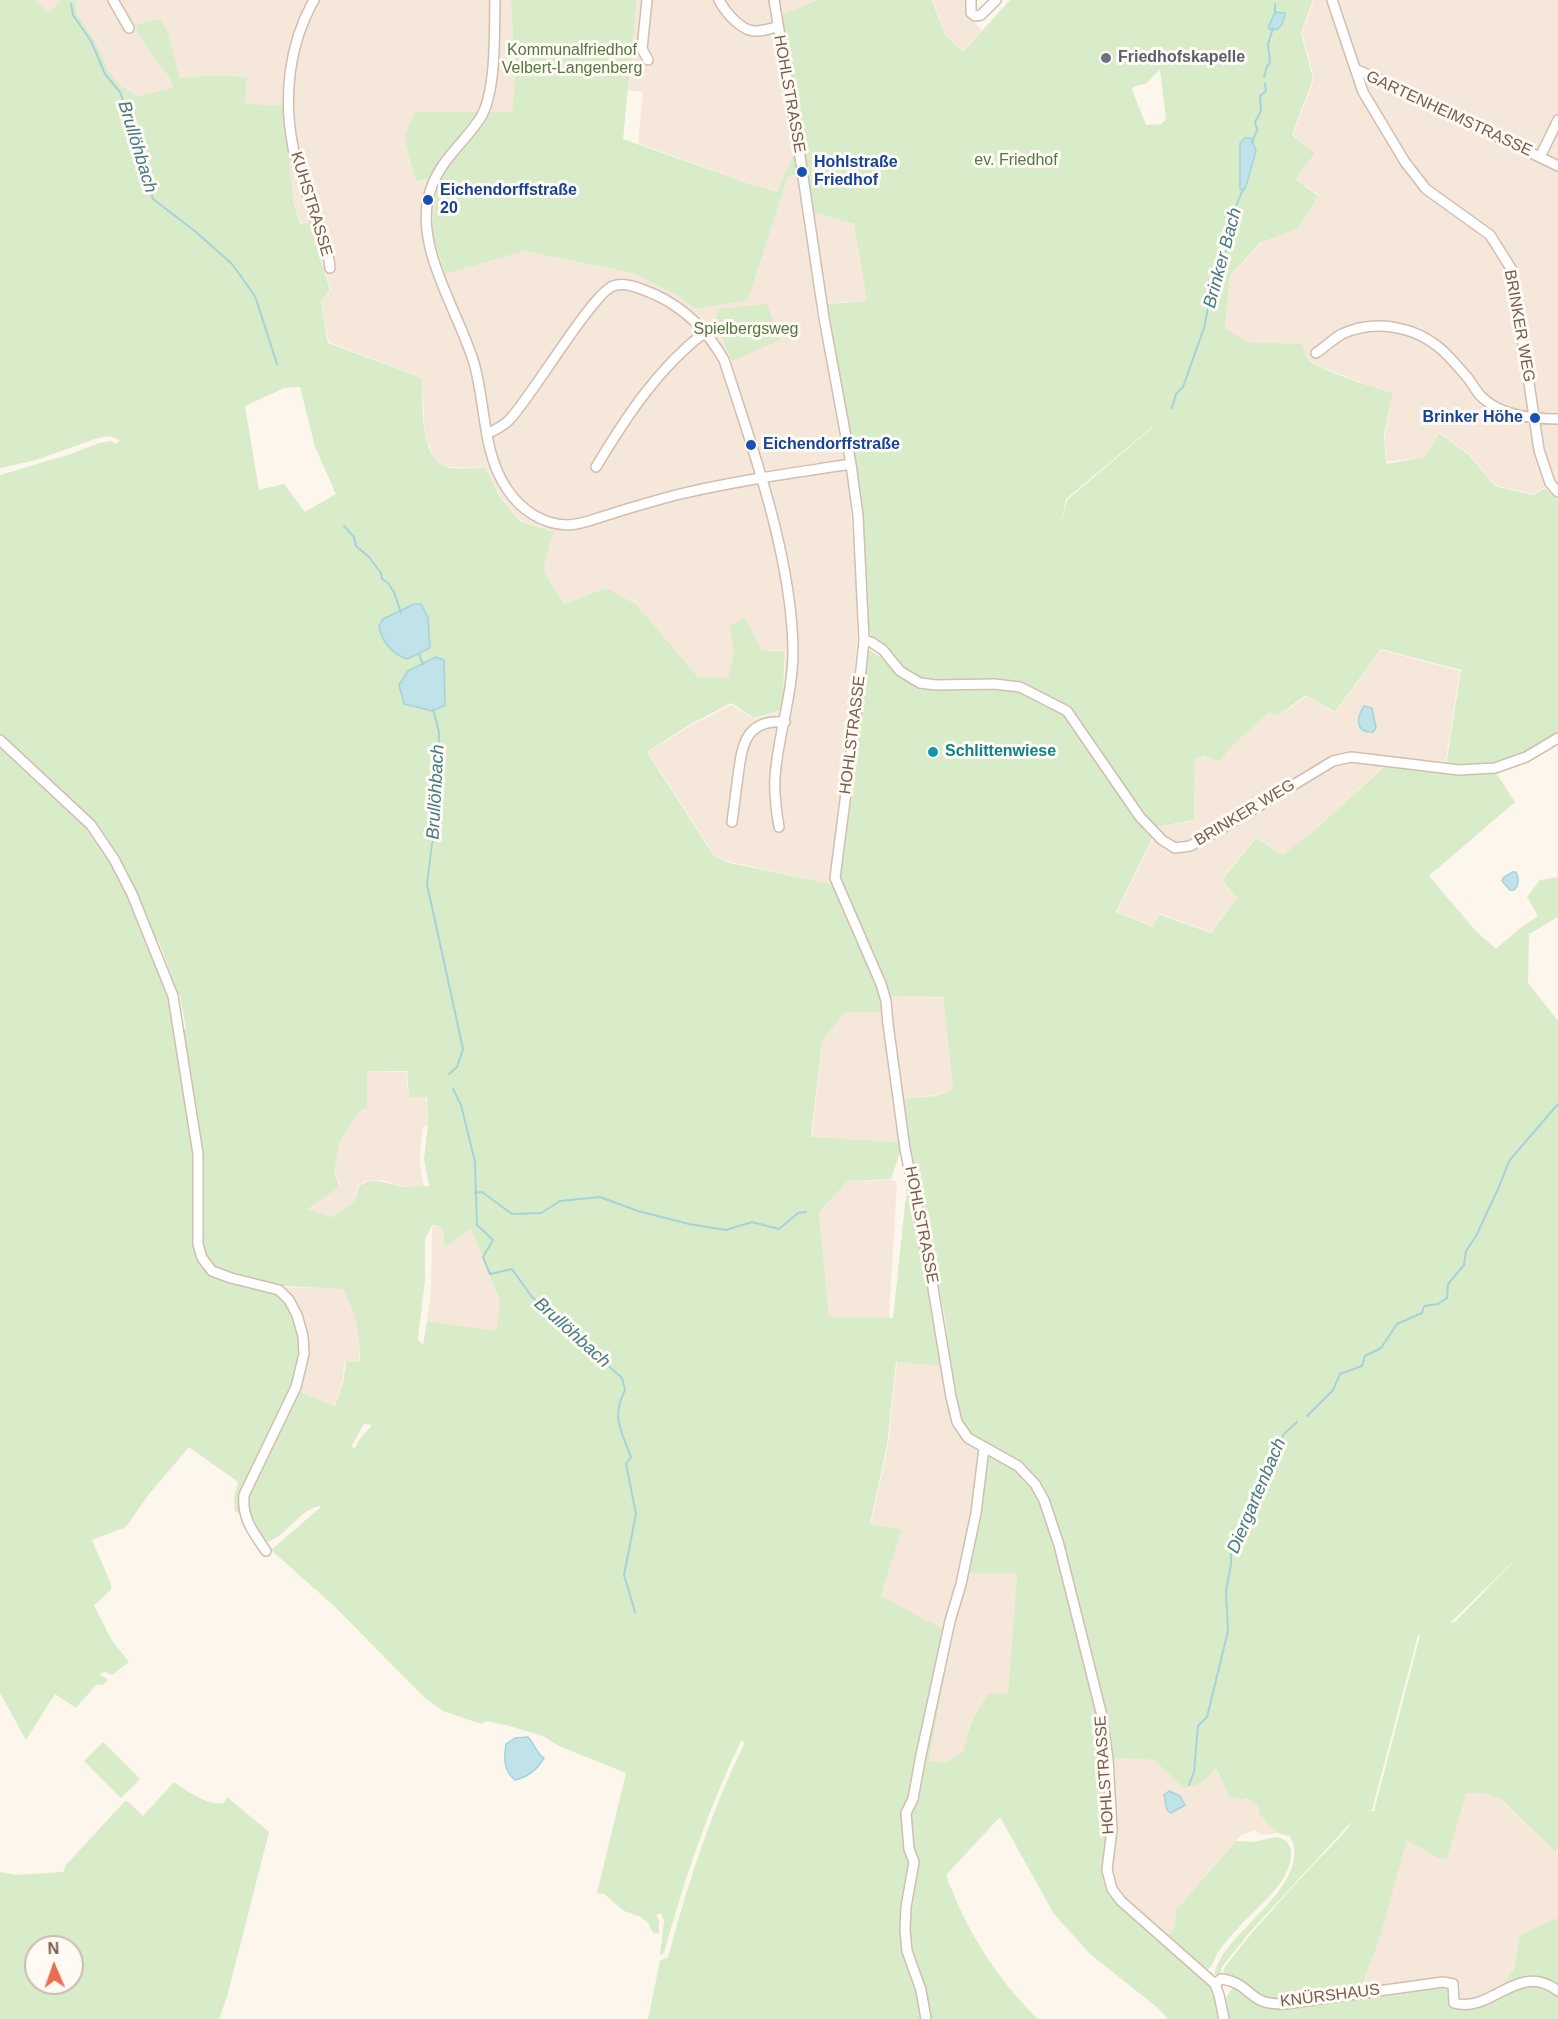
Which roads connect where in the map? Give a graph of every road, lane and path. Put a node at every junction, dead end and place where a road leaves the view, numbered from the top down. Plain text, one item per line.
1 (113, 0) edge
2 (314, 0) edge
3 (495, 0) edge
4 (647, 0) edge
5 (719, 0) edge
6 (774, 0) edge
7 (970, 0) edge
8 (996, 0) edge
9 (1332, 0) edge
10 (777, 27) junction
11 (129, 28) dead end
12 (648, 60) dead end
13 (1357, 70) junction
14 (1558, 120) edge
15 (1540, 157) junction
16 (1558, 166) edge
17 (330, 268) dead end
18 (705, 333) junction
19 (1316, 353) dead end
20 (1535, 418) junction
21 (1558, 420) edge
22 (487, 434) junction
23 (850, 464) junction
24 (596, 467) dead end
25 (761, 478) junction
26 (1558, 492) edge
27 (864, 640) junction
28 (785, 722) junction
29 (1558, 738) edge
30 (0, 740) edge
31 (732, 822) dead end
32 (779, 827) dead end
33 (984, 1448) junction
34 (266, 1551) dead end
35 (1215, 1984) junction
36 (1558, 1991) edge
37 (926, 2019) edge
38 (1224, 2019) edge

1 - 11 street
2 - 17 street, KUHSTRASSE
3 - 22 street
4 - 12 street
5 - 10 street
6 - 10 street, HOHLSTRASSE
7 - 8 street
9 - 13 street, BRINKER WEG
10 - 23 street, HOHLSTRASSE
13 - 15 street, GARTENHEIMSTRASSE
13 - 20 street, BRINKER WEG
14 - 15 street, GARTENHEIMSTRASSE
15 - 16 street, GARTENHEIMSTRASSE
18 - 22 street
18 - 24 street
18 - 25 street
19 - 20 street
20 - 21 street
20 - 26 street, BRINKER WEG
22 - 25 street
23 - 25 street
23 - 27 street, HOHLSTRASSE
25 - 28 street
27 - 29 street, BRINKER WEG
27 - 33 street, HOHLSTRASSE
28 - 31 street
28 - 32 street
30 - 34 street
33 - 35 street, HOHLSTRASSE
33 - 37 street
35 - 36 street, KNÜRSHAUS
35 - 38 street

